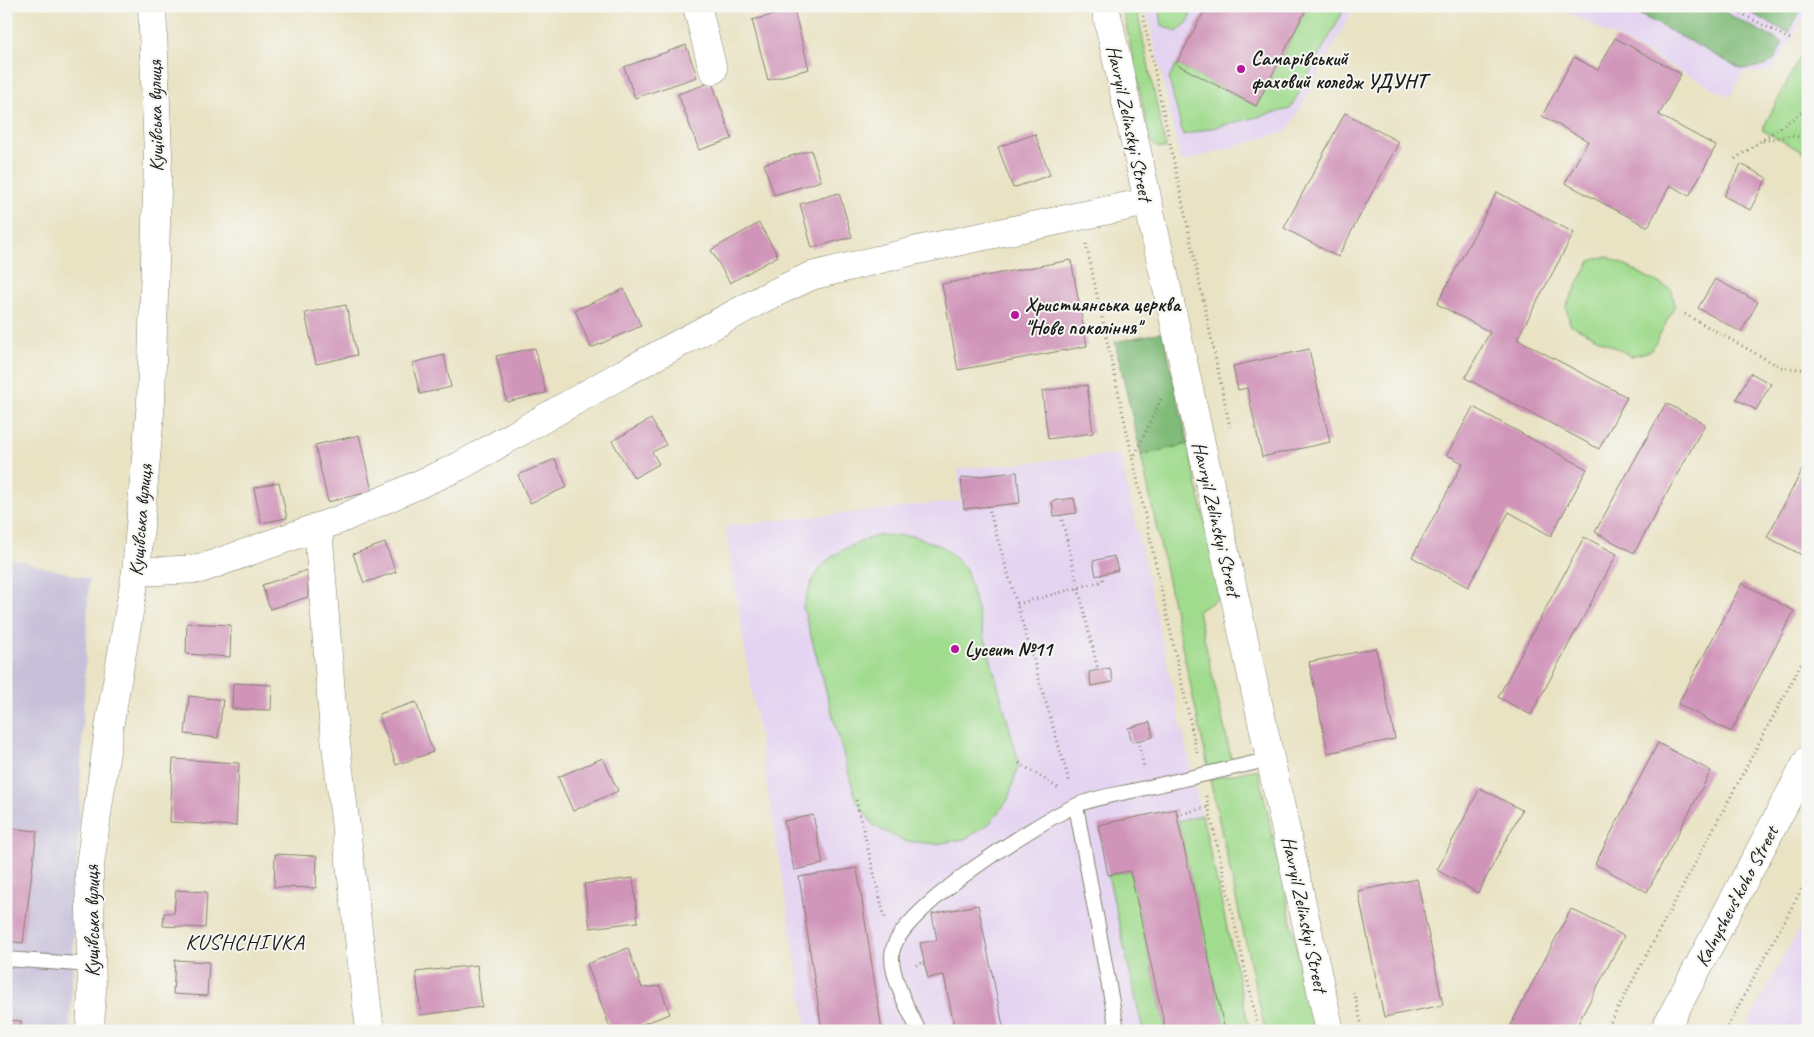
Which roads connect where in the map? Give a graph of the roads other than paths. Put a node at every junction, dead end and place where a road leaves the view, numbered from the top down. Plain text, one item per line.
1 (152, 6) edge
2 (697, 6) edge
3 (1105, 6) edge
4 (713, 70) dead end
5 (1147, 202) junction
6 (318, 528) junction
7 (136, 572) junction
8 (1271, 759) junction
9 (1808, 760) edge
10 (1076, 806) junction
11 (6, 959) edge
12 (92, 965) junction
13 (90, 1031) edge
14 (370, 1031) edge
15 (919, 1031) edge
16 (1115, 1031) edge
17 (1330, 1031) edge
18 (1664, 1031) edge

1 - 7 street, Кущівська вулиця
2 - 4 street
3 - 5 street, Havryil Zelinskyi Street
5 - 6 street
5 - 8 street, Havryil Zelinskyi Street
6 - 7 street
6 - 14 street
7 - 12 street, Кущівська вулиця
8 - 10 lane
8 - 17 street, Havryil Zelinskyi Street
9 - 18 street, Kalnyshevsʹkoho Street
10 - 15 lane
10 - 16 lane
11 - 12 lane
12 - 13 street, Кущівська вулиця

